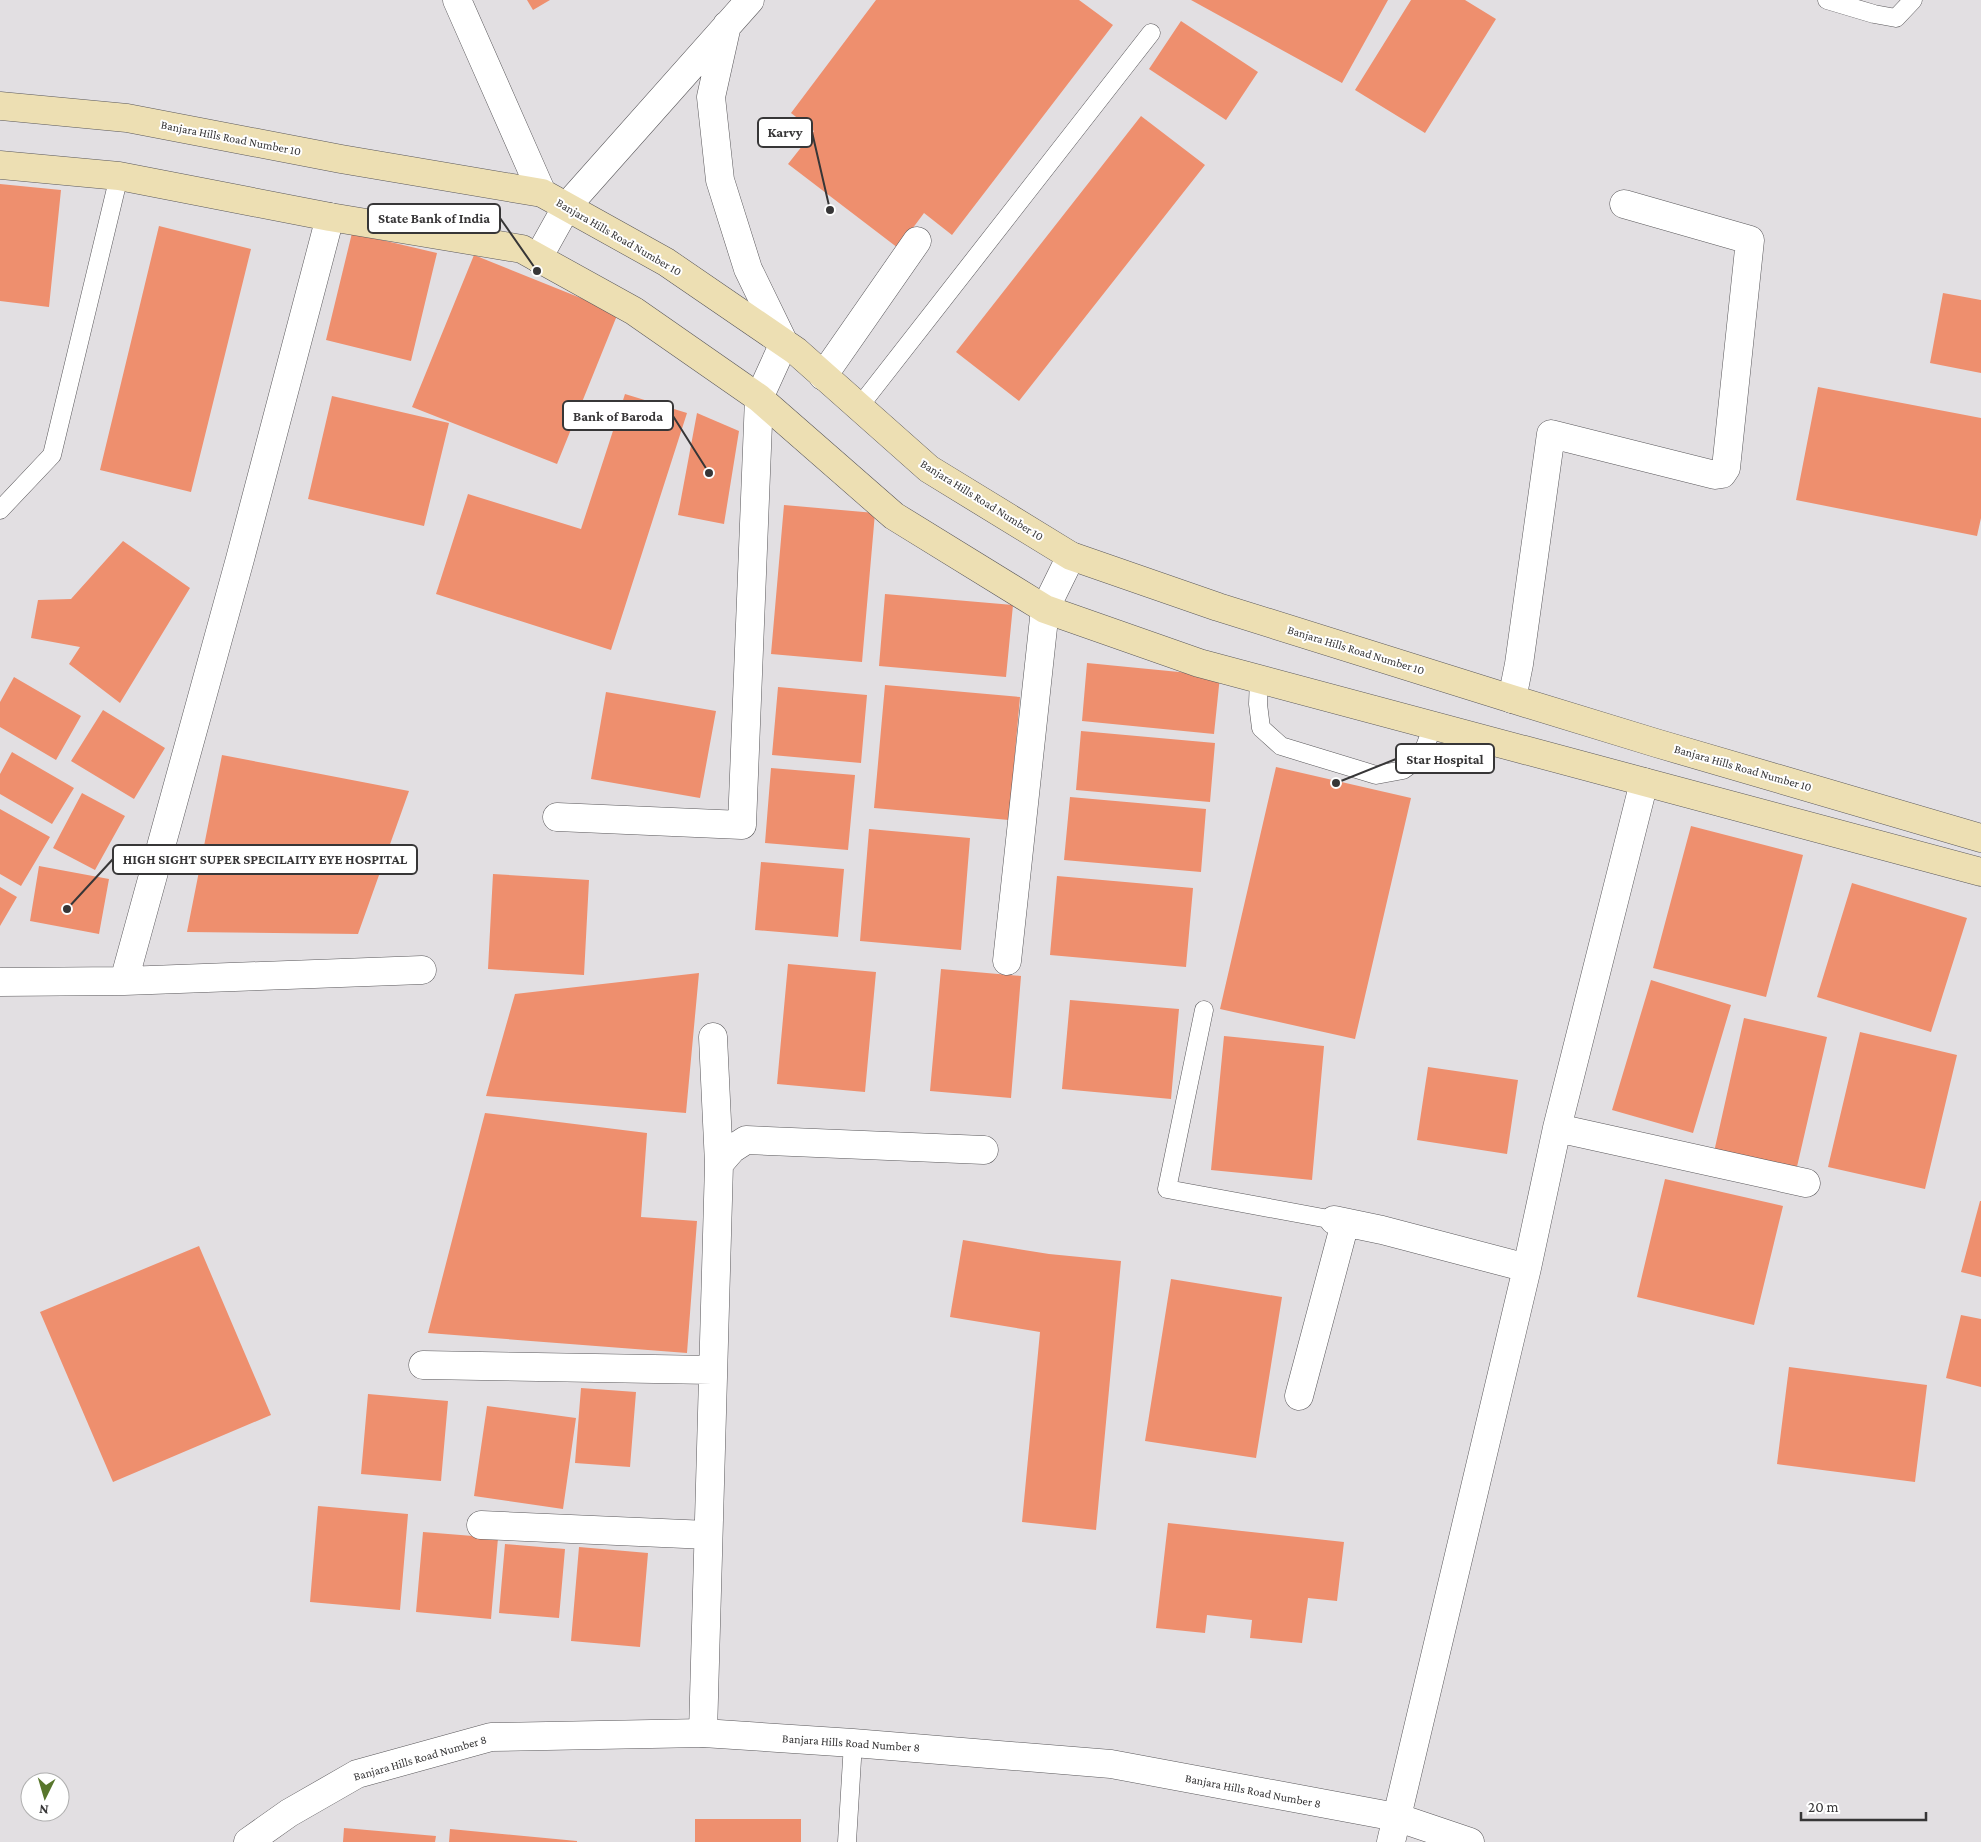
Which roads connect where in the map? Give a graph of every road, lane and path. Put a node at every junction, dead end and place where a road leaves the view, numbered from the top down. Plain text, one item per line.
1 (457, 0) edge
2 (750, 0) edge
3 (1827, 0) edge
4 (1913, 0) edge
5 (727, 25) junction
6 (1151, 33) dead end
7 (0, 106) edge
8 (0, 165) edge
9 (119, 176) junction
10 (542, 193) junction
11 (1624, 204) dead end
12 (566, 206) junction
13 (330, 217) junction
14 (917, 241) dead end
15 (538, 258) junction
16 (784, 343) junction
17 (823, 376) junction
18 (759, 398) junction
19 (858, 407) junction
20 (0, 510) edge
21 (1071, 556) junction
22 (1046, 609) junction
23 (1259, 680) junction
24 (1512, 699) junction
25 (1433, 726) junction
26 (1644, 782) junction
27 (557, 817) dead end
28 (1981, 838) edge
29 (1981, 872) edge
30 (1007, 961) dead end
31 (422, 970) dead end
32 (124, 981) junction
33 (0, 982) edge
34 (1204, 1010) dead end
35 (713, 1037) dead end
36 (1558, 1128) junction
37 (984, 1150) dead end
38 (718, 1164) junction
39 (1806, 1184) dead end
40 (1340, 1222) junction
41 (1527, 1268) junction
42 (422, 1366) dead end
43 (712, 1370) junction
44 (1299, 1396) dead end
45 (481, 1525) dead end
46 (708, 1535) junction
47 (703, 1733) junction
48 (853, 1743) junction
49 (1394, 1830) edge
50 (248, 1842) edge
51 (848, 1842) edge
52 (1470, 1842) edge

1 - 10 street
2 - 5 street
3 - 4 lane
5 - 12 street
5 - 16 street
6 - 19 lane
7 - 10 main road, Banjara Hills Road Number 10
8 - 9 main road
9 - 13 main road
9 - 20 lane
10 - 12 main road, Banjara Hills Road Number 10
11 - 24 street
12 - 15 street
12 - 16 main road, Banjara Hills Road Number 10
13 - 15 main road
13 - 32 street
14 - 17 street
15 - 18 main road
16 - 17 main road, Banjara Hills Road Number 10
16 - 18 street
17 - 19 main road, Banjara Hills Road Number 10
18 - 22 main road
18 - 27 street
19 - 21 main road, Banjara Hills Road Number 10
21 - 22 street
21 - 24 main road, Banjara Hills Road Number 10
22 - 23 main road
22 - 30 street
23 - 25 main road
23 - 25 lane
24 - 28 main road, Banjara Hills Road Number 10
25 - 26 main road
26 - 29 main road
26 - 36 street
31 - 32 street
32 - 33 street
34 - 40 lane
35 - 38 street
36 - 39 street
36 - 41 street
37 - 38 street
38 - 43 street
40 - 41 street
40 - 44 street
41 - 49 street
42 - 43 street
43 - 46 street
45 - 46 street
46 - 47 street
47 - 48 street, Banjara Hills Road Number 8
47 - 50 street, Banjara Hills Road Number 8
48 - 49 street, Banjara Hills Road Number 8
48 - 51 lane
49 - 52 street, Banjara Hills Road Number 8

